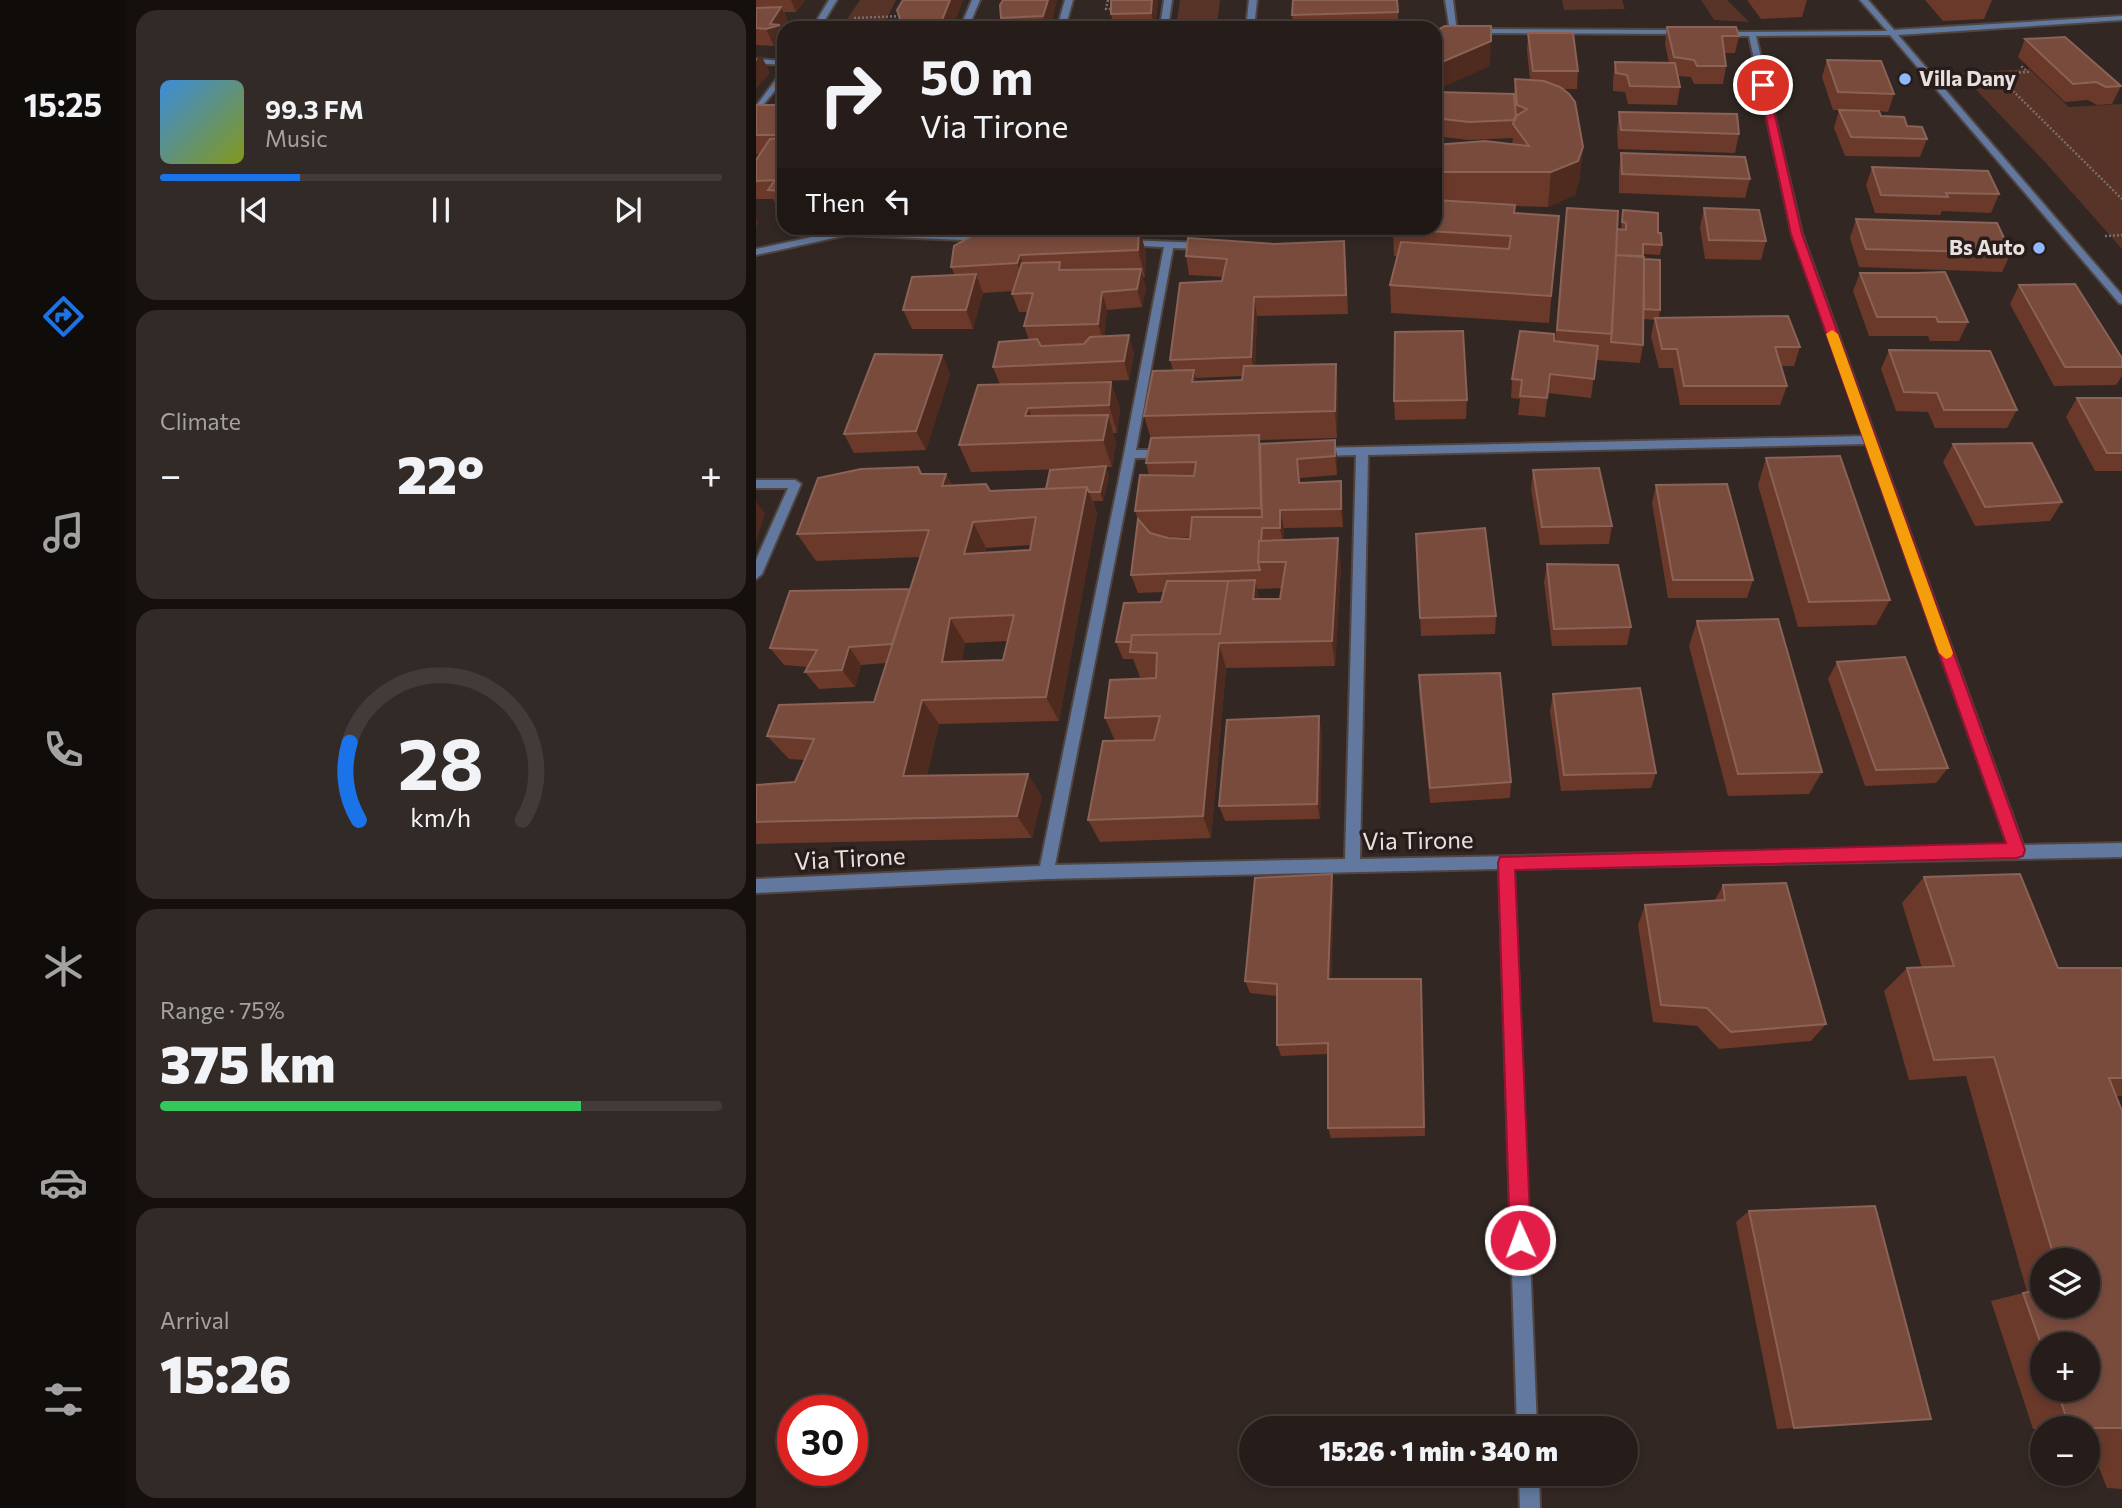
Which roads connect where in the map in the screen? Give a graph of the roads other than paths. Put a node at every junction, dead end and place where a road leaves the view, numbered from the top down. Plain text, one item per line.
1 (832, 0) edge
2 (976, 0) edge
3 (1069, 0) edge
4 (1168, 0) edge
5 (1253, 0) edge
6 (1449, 0) edge
7 (1864, 0) edge
8 (2122, 18) edge
9 (821, 21) edge
10 (967, 21) edge
11 (1063, 21) edge
12 (1165, 21) edge
13 (1251, 21) edge
14 (1454, 32) junction
15 (1691, 32) edge
16 (1712, 33) edge
17 (1890, 33) junction
18 (1445, 34) edge
19 (1752, 35) junction
20 (756, 61) edge
21 (777, 62) edge
22 (777, 84) edge
23 (756, 111) edge
24 (828, 235) edge
25 (933, 235) edge
26 (1001, 239) edge
27 (1113, 243) edge
28 (1168, 245) junction
29 (1224, 247) edge
30 (756, 252) edge
31 (2122, 301) edge
32 (1870, 440) junction
33 (1363, 451) junction
34 (1308, 452) edge
35 (1130, 454) junction
36 (1171, 454) edge
37 (756, 484) edge
38 (756, 573) edge
39 (2122, 849) edge
40 (2017, 850) junction
41 (1506, 863) junction
42 (1352, 865) junction
43 (1046, 872) junction
44 (756, 886) edge
45 (1527, 1416) edge
46 (1530, 1486) edge
47 (1531, 1508) edge

1 - 9 street
2 - 10 street
3 - 11 street
4 - 12 street
5 - 13 street
6 - 14 street
7 - 17 street
8 - 17 street
14 - 15 street
14 - 18 street
16 - 19 street
17 - 19 street
17 - 31 street
19 - 32 street
20 - 21 street
22 - 23 street
24 - 30 street
25 - 26 street
27 - 28 street
28 - 29 street
28 - 35 street
32 - 33 street
32 - 40 street
33 - 34 street
33 - 42 street
35 - 36 street
35 - 43 street
37 - 38 street
39 - 40 street, Via Tirone
40 - 41 street, Via Tirone
41 - 42 street, Via Tirone
41 - 45 street
42 - 43 street, Via Tirone
43 - 44 street, Via Tirone
46 - 47 street

